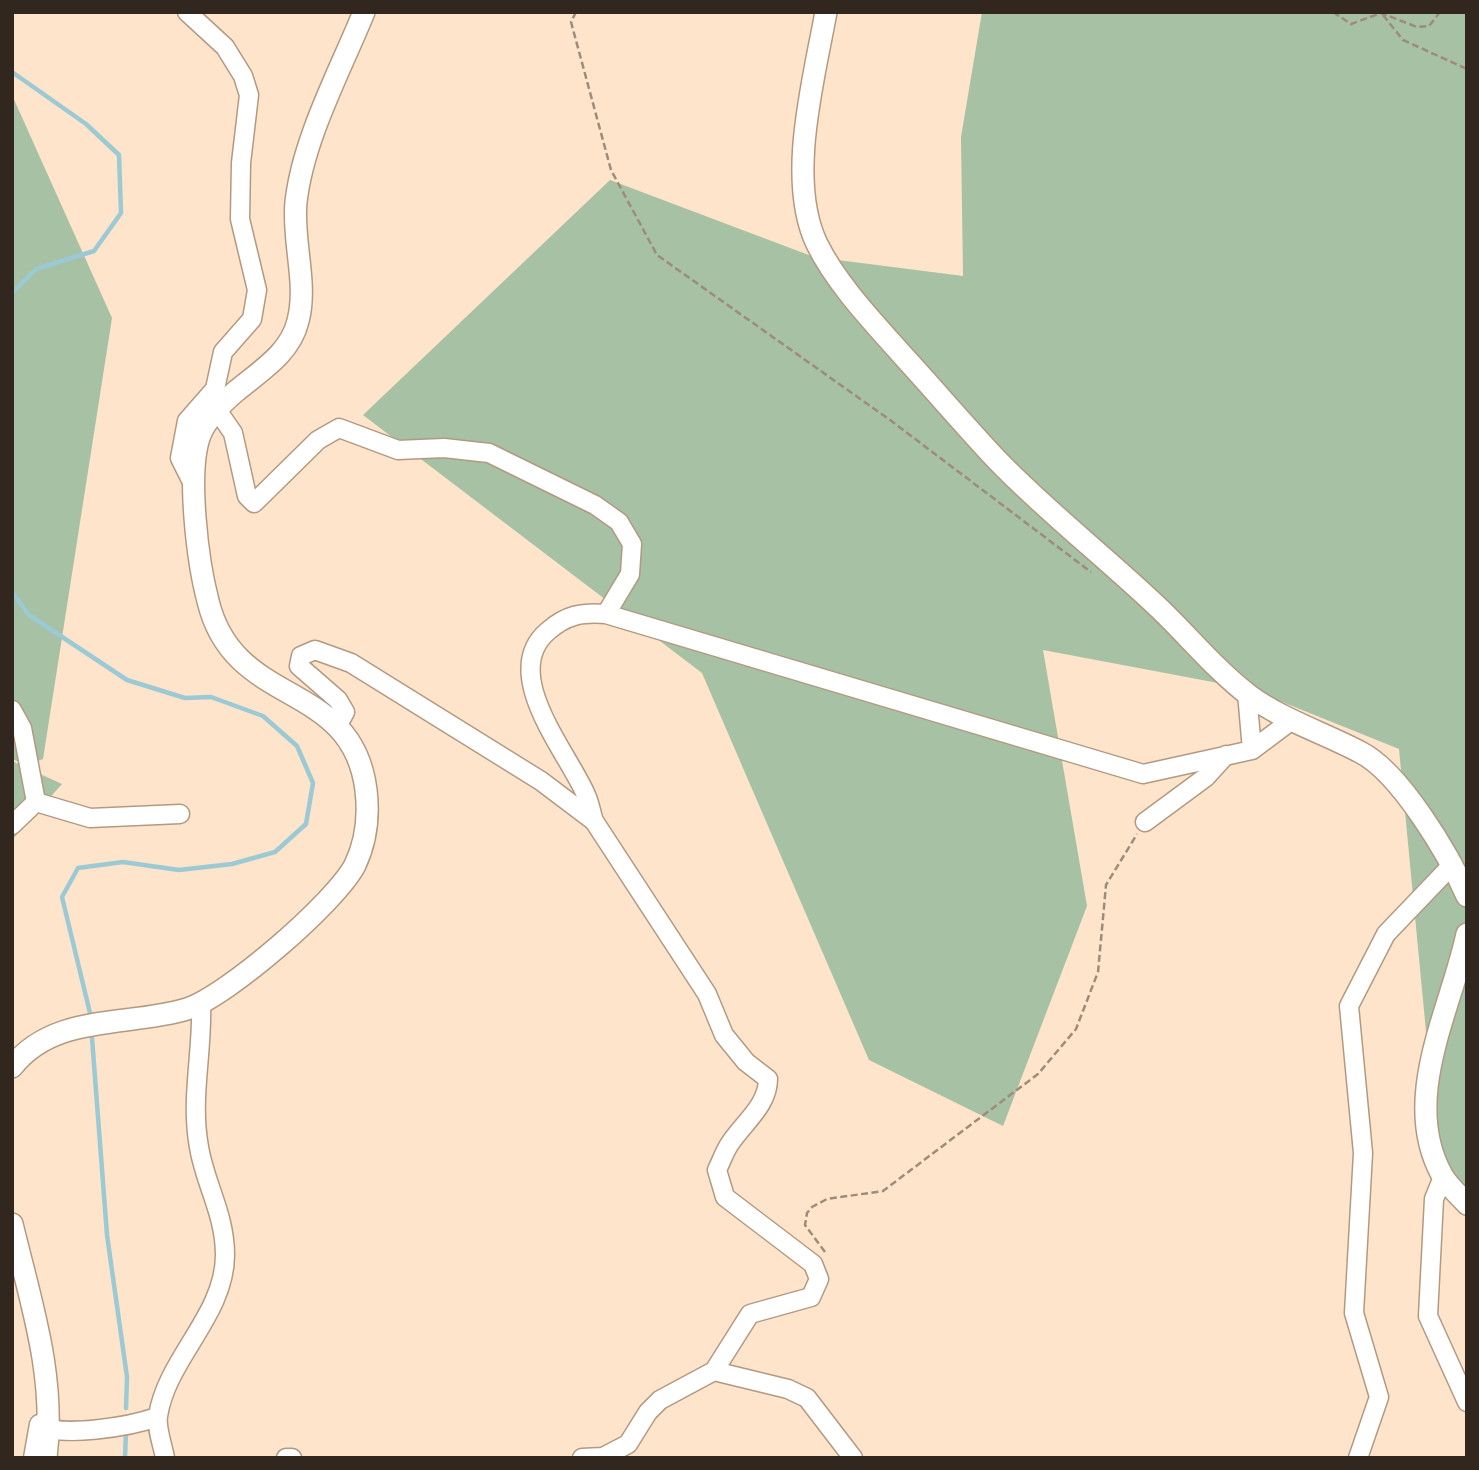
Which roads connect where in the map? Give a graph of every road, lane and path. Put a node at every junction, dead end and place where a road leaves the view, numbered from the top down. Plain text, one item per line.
1 (187, 12) edge
2 (364, 12) edge
3 (576, 12) edge
4 (825, 12) edge
5 (1332, 12) edge
6 (1440, 12) edge
7 (1381, 13) edge
8 (1467, 69) edge
9 (217, 410) junction
10 (194, 485) junction
11 (1091, 572) dead end
12 (606, 614) junction
13 (1247, 693) junction
14 (12, 710) edge
15 (1292, 720) junction
16 (338, 726) junction
17 (1252, 750) junction
18 (1226, 755) junction
19 (36, 802) junction
20 (180, 814) dead end
21 (594, 821) junction
22 (1144, 822) joint
23 (12, 825) edge
24 (1453, 864) junction
25 (1467, 896) edge
26 (1467, 934) edge
27 (201, 1003) junction
28 (12, 1067) edge
29 (1443, 1177) junction
30 (1467, 1204) edge
31 (12, 1224) edge
32 (815, 1269) junction
33 (714, 1371) junction
34 (1467, 1402) edge
35 (152, 1419) junction
36 (49, 1432) junction
37 (33, 1458) edge
38 (46, 1458) edge
39 (165, 1458) edge
40 (286, 1458) edge
41 (292, 1458) edge
42 (582, 1458) edge
43 (853, 1458) edge
44 (1358, 1458) edge

1 - 10 street
2 - 9 street
3 - 11 path
4 - 13 street
5 - 7 path
6 - 7 path
7 - 8 path
9 - 10 street
9 - 12 street
10 - 16 street
12 - 18 street
12 - 21 street
13 - 15 street
13 - 17 street
14 - 19 street
15 - 17 street
15 - 24 street
16 - 21 street
16 - 27 street
17 - 18 street
18 - 22 street
19 - 20 street
19 - 23 street
21 - 32 street
22 - 32 path
24 - 25 street
24 - 44 street
26 - 29 street
27 - 28 street
27 - 35 street
29 - 30 street
29 - 34 street
31 - 36 street
32 - 33 street
33 - 42 street
33 - 43 street
35 - 36 street
35 - 39 street
36 - 37 street
36 - 38 street
40 - 41 street

